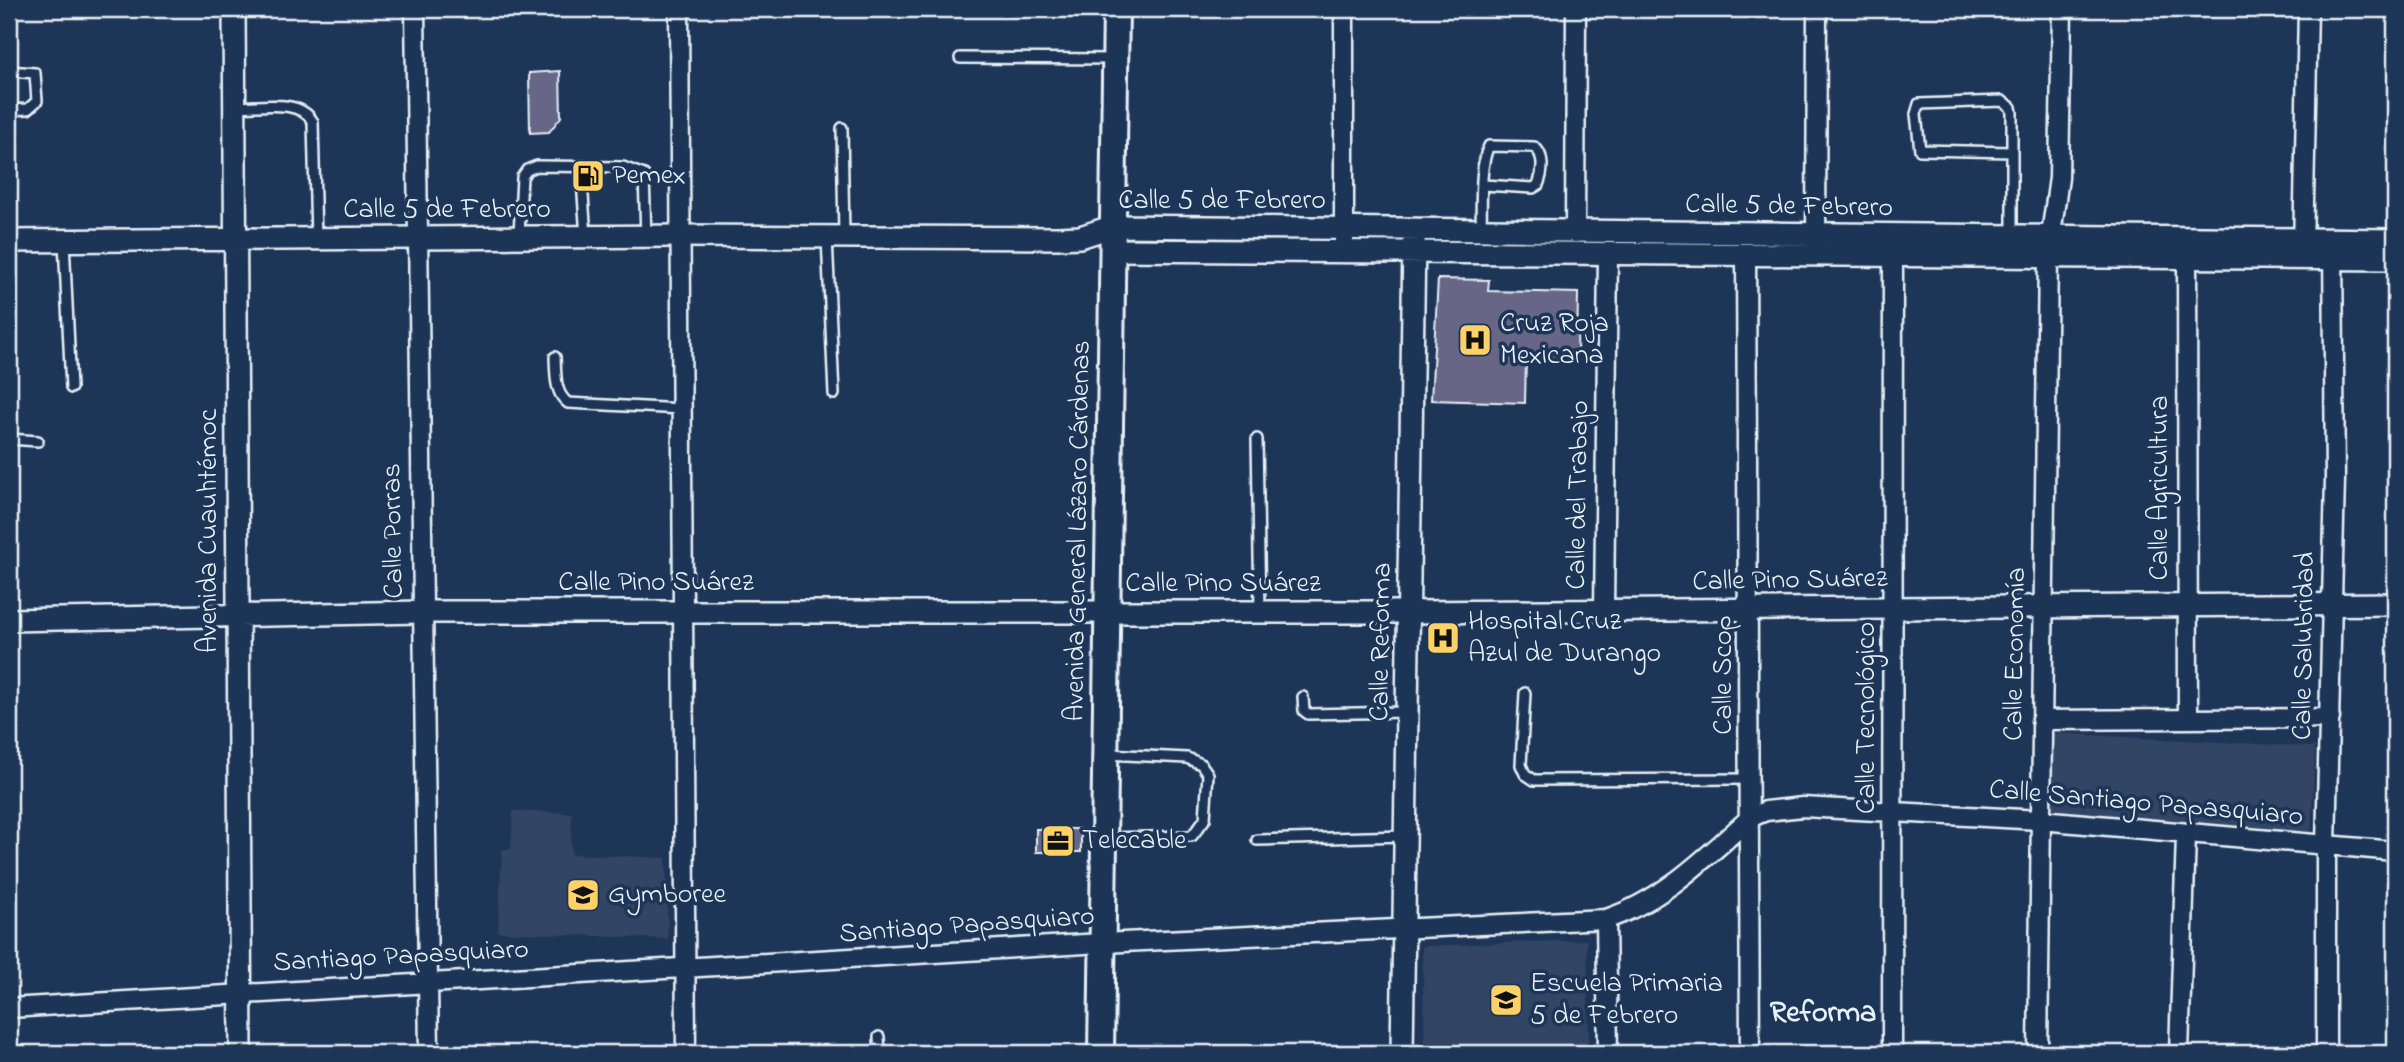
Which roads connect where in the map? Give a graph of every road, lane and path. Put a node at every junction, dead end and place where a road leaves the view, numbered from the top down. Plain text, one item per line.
1 (234, 9) edge
2 (415, 9) edge
3 (679, 9) edge
4 (1116, 9) edge
5 (1344, 9) edge
6 (1576, 9) edge
7 (1816, 9) edge
8 (2062, 9) edge
9 (2308, 9) edge
10 (960, 58) dead end
11 (1116, 59) junction
12 (9, 71) edge
13 (235, 107) junction
14 (9, 110) edge
15 (842, 128) dead end
16 (2012, 152) junction
17 (580, 167) junction
18 (1483, 185) junction
19 (1114, 226) junction
20 (1343, 229) junction
21 (1414, 230) junction
22 (1574, 233) junction
23 (646, 236) junction
24 (681, 236) junction
25 (519, 237) junction
26 (586, 237) junction
27 (835, 237) junction
28 (417, 238) junction
29 (2012, 238) junction
30 (235, 239) junction
31 (316, 239) junction
32 (2395, 240) edge
33 (9, 241) edge
34 (64, 241) junction
35 (1480, 242) junction
36 (1816, 246) junction
37 (2048, 247) junction
38 (2302, 248) junction
39 (2333, 248) junction
40 (1114, 250) junction
41 (1344, 252) junction
42 (1414, 253) junction
43 (1608, 254) junction
44 (1746, 255) junction
45 (1894, 256) junction
46 (2187, 257) junction
47 (2395, 259) edge
48 (555, 356) dead end
49 (71, 388) dead end
50 (834, 394) dead end
51 (682, 410) junction
52 (9, 439) edge
53 (1257, 439) dead end
54 (38, 441) dead end
55 (2332, 604) junction
56 (2395, 604) edge
57 (2186, 606) junction
58 (2043, 607) junction
59 (1894, 608) junction
60 (683, 610) junction
61 (1750, 610) junction
62 (1108, 611) junction
63 (1604, 611) junction
64 (421, 612) junction
65 (1260, 612) junction
66 (1410, 612) junction
67 (238, 615) junction
68 (9, 620) edge
69 (1525, 693) dead end
70 (1304, 697) dead end
71 (1409, 712) junction
72 (2330, 718) junction
73 (2188, 719) junction
74 (2041, 720) junction
75 (1105, 754) junction
76 (1751, 779) junction
77 (1893, 811) junction
78 (1751, 817) junction
79 (2040, 820) junction
80 (2186, 835) junction
81 (1407, 836) junction
82 (1104, 838) junction
83 (1257, 839) dead end
84 (2326, 845) junction
85 (2395, 850) edge
86 (1606, 919) junction
87 (1406, 928) junction
88 (1102, 943) junction
89 (685, 969) junction
90 (426, 981) junction
91 (240, 993) junction
92 (9, 1007) edge
93 (879, 1037) dead end
94 (241, 1053) edge
95 (429, 1053) edge
96 (686, 1053) edge
97 (880, 1053) edge
98 (1101, 1053) edge
99 (1402, 1053) edge
100 (1608, 1053) edge
101 (1750, 1053) edge
102 (1892, 1053) edge
103 (2038, 1053) edge
104 (2179, 1053) edge
105 (2326, 1053) edge

1 - 13 street, Avenida Cuauhtémoc
2 - 28 street, Calle Porras
3 - 24 street
4 - 11 main road, Avenida General Lázaro Cárdenas
5 - 20 street
6 - 22 street
7 - 36 street
8 - 37 street, Calle Economía
9 - 38 street
10 - 11 lane
11 - 19 main road, Avenida General Lázaro Cárdenas
12 - 14 lane
13 - 30 street, Avenida Cuauhtémoc
13 - 31 lane
15 - 27 lane
16 - 16 lane
16 - 29 lane
17 - 23 lane
17 - 25 lane
17 - 26 lane
18 - 18 lane
18 - 35 lane
19 - 20 street, Calle 5 de Febrero
19 - 27 street, Calle 5 de Febrero
19 - 40 main road, Avenida General Lázaro Cárdenas
20 - 21 street, Calle 5 de Febrero
20 - 41 street
21 - 35 street, Calle 5 de Febrero
21 - 42 street, Calle Reforma
22 - 35 street, Calle 5 de Febrero
22 - 36 street, Calle 5 de Febrero
23 - 24 street, Calle 5 de Febrero
23 - 26 street, Calle 5 de Febrero
24 - 27 street, Calle 5 de Febrero
24 - 51 street
25 - 26 street, Calle 5 de Febrero
25 - 28 street, Calle 5 de Febrero
27 - 50 lane
28 - 31 street, Calle 5 de Febrero
28 - 64 street, Calle Porras
29 - 36 street, Calle 5 de Febrero
29 - 37 street, Calle 5 de Febrero
30 - 31 street, Calle 5 de Febrero
30 - 34 street, Calle 5 de Febrero
30 - 67 street, Avenida Cuauhtémoc
32 - 39 street, Calle 5 de Febrero
33 - 34 street, Calle 5 de Febrero
34 - 49 lane
35 - 42 street, Calle 5 de Febrero
35 - 43 street, Calle 5 de Febrero
36 - 44 street, Calle 5 de Febrero
36 - 45 street, Calle 5 de Febrero
37 - 38 street, Calle 5 de Febrero
37 - 45 street, Calle 5 de Febrero
37 - 46 street, Calle 5 de Febrero
37 - 58 street, Calle Economía
38 - 39 street, Calle 5 de Febrero
38 - 46 street, Calle 5 de Febrero
39 - 47 street, Calle 5 de Febrero
39 - 55 street, Calle Salubridad
40 - 41 street, Calle 5 de Febrero
40 - 62 main road, Avenida General Lázaro Cárdenas
41 - 42 street, Calle 5 de Febrero
42 - 66 street, Calle Reforma
43 - 44 street, Calle 5 de Febrero
43 - 63 street, Calle del Trabajo
44 - 61 street, Calle Scop
45 - 59 street, Calle Tecnológico
46 - 57 street, Calle Agricultura
48 - 51 lane
51 - 60 street
52 - 54 lane
53 - 65 lane
55 - 56 street, Calle Pino Suárez
55 - 57 street, Calle Pino Suárez
55 - 72 street, Calle Salubridad
57 - 58 street, Calle Pino Suárez
57 - 73 street, Calle Agricultura
58 - 59 street, Calle Pino Suárez
58 - 74 street, Calle Economía
59 - 61 street, Calle Pino Suárez
59 - 77 street, Calle Tecnológico
60 - 62 street, Calle Pino Suárez
60 - 64 street, Calle Pino Suárez
60 - 89 street
61 - 63 street, Calle Pino Suárez
61 - 76 street, Calle Scop
62 - 65 street, Calle Pino Suárez
62 - 75 main road, Avenida General Lázaro Cárdenas
63 - 66 street, Calle Pino Suárez
64 - 67 street, Calle Pino Suárez
64 - 90 street, Calle Porras
65 - 66 street, Calle Pino Suárez
66 - 71 street, Calle Reforma
67 - 68 street, Calle Pino Suárez
67 - 91 street, Avenida Cuauhtémoc
69 - 76 lane
70 - 71 lane
71 - 81 street, Calle Reforma
72 - 73 street
72 - 84 street, Calle Salubridad
73 - 74 street
74 - 79 street, Calle Economía
75 - 82 main road, Avenida General Lázaro Cárdenas
75 - 82 lane
76 - 78 street, Calle Scop
77 - 78 street, Santiago Papasquiaro
77 - 79 street, Calle Santiago Papasquiaro
77 - 102 street, Calle Tecnológico
78 - 86 street, Santiago Papasquiaro
78 - 101 street, Calle Scop
79 - 80 street, Calle Santiago Papasquiaro
79 - 103 street, Calle Economía
80 - 84 street, Calle Santiago Papasquiaro
80 - 104 street
81 - 83 lane
81 - 87 street, Calle Reforma
82 - 88 main road, Avenida General Lázaro Cárdenas
84 - 85 street, Calle Santiago Papasquiaro
84 - 105 street, Calle Salubridad
86 - 87 street, Santiago Papasquiaro
86 - 100 street
87 - 88 street, Santiago Papasquiaro
87 - 99 street, Calle Reforma
88 - 89 street, Santiago Papasquiaro
88 - 98 main road, Avenida General Lázaro Cárdenas
89 - 90 street, Santiago Papasquiaro
89 - 96 street
90 - 91 street, Santiago Papasquiaro
90 - 95 street, Calle Porras
91 - 92 street, Santiago Papasquiaro
91 - 94 street, Avenida Cuauhtémoc
93 - 97 lane

